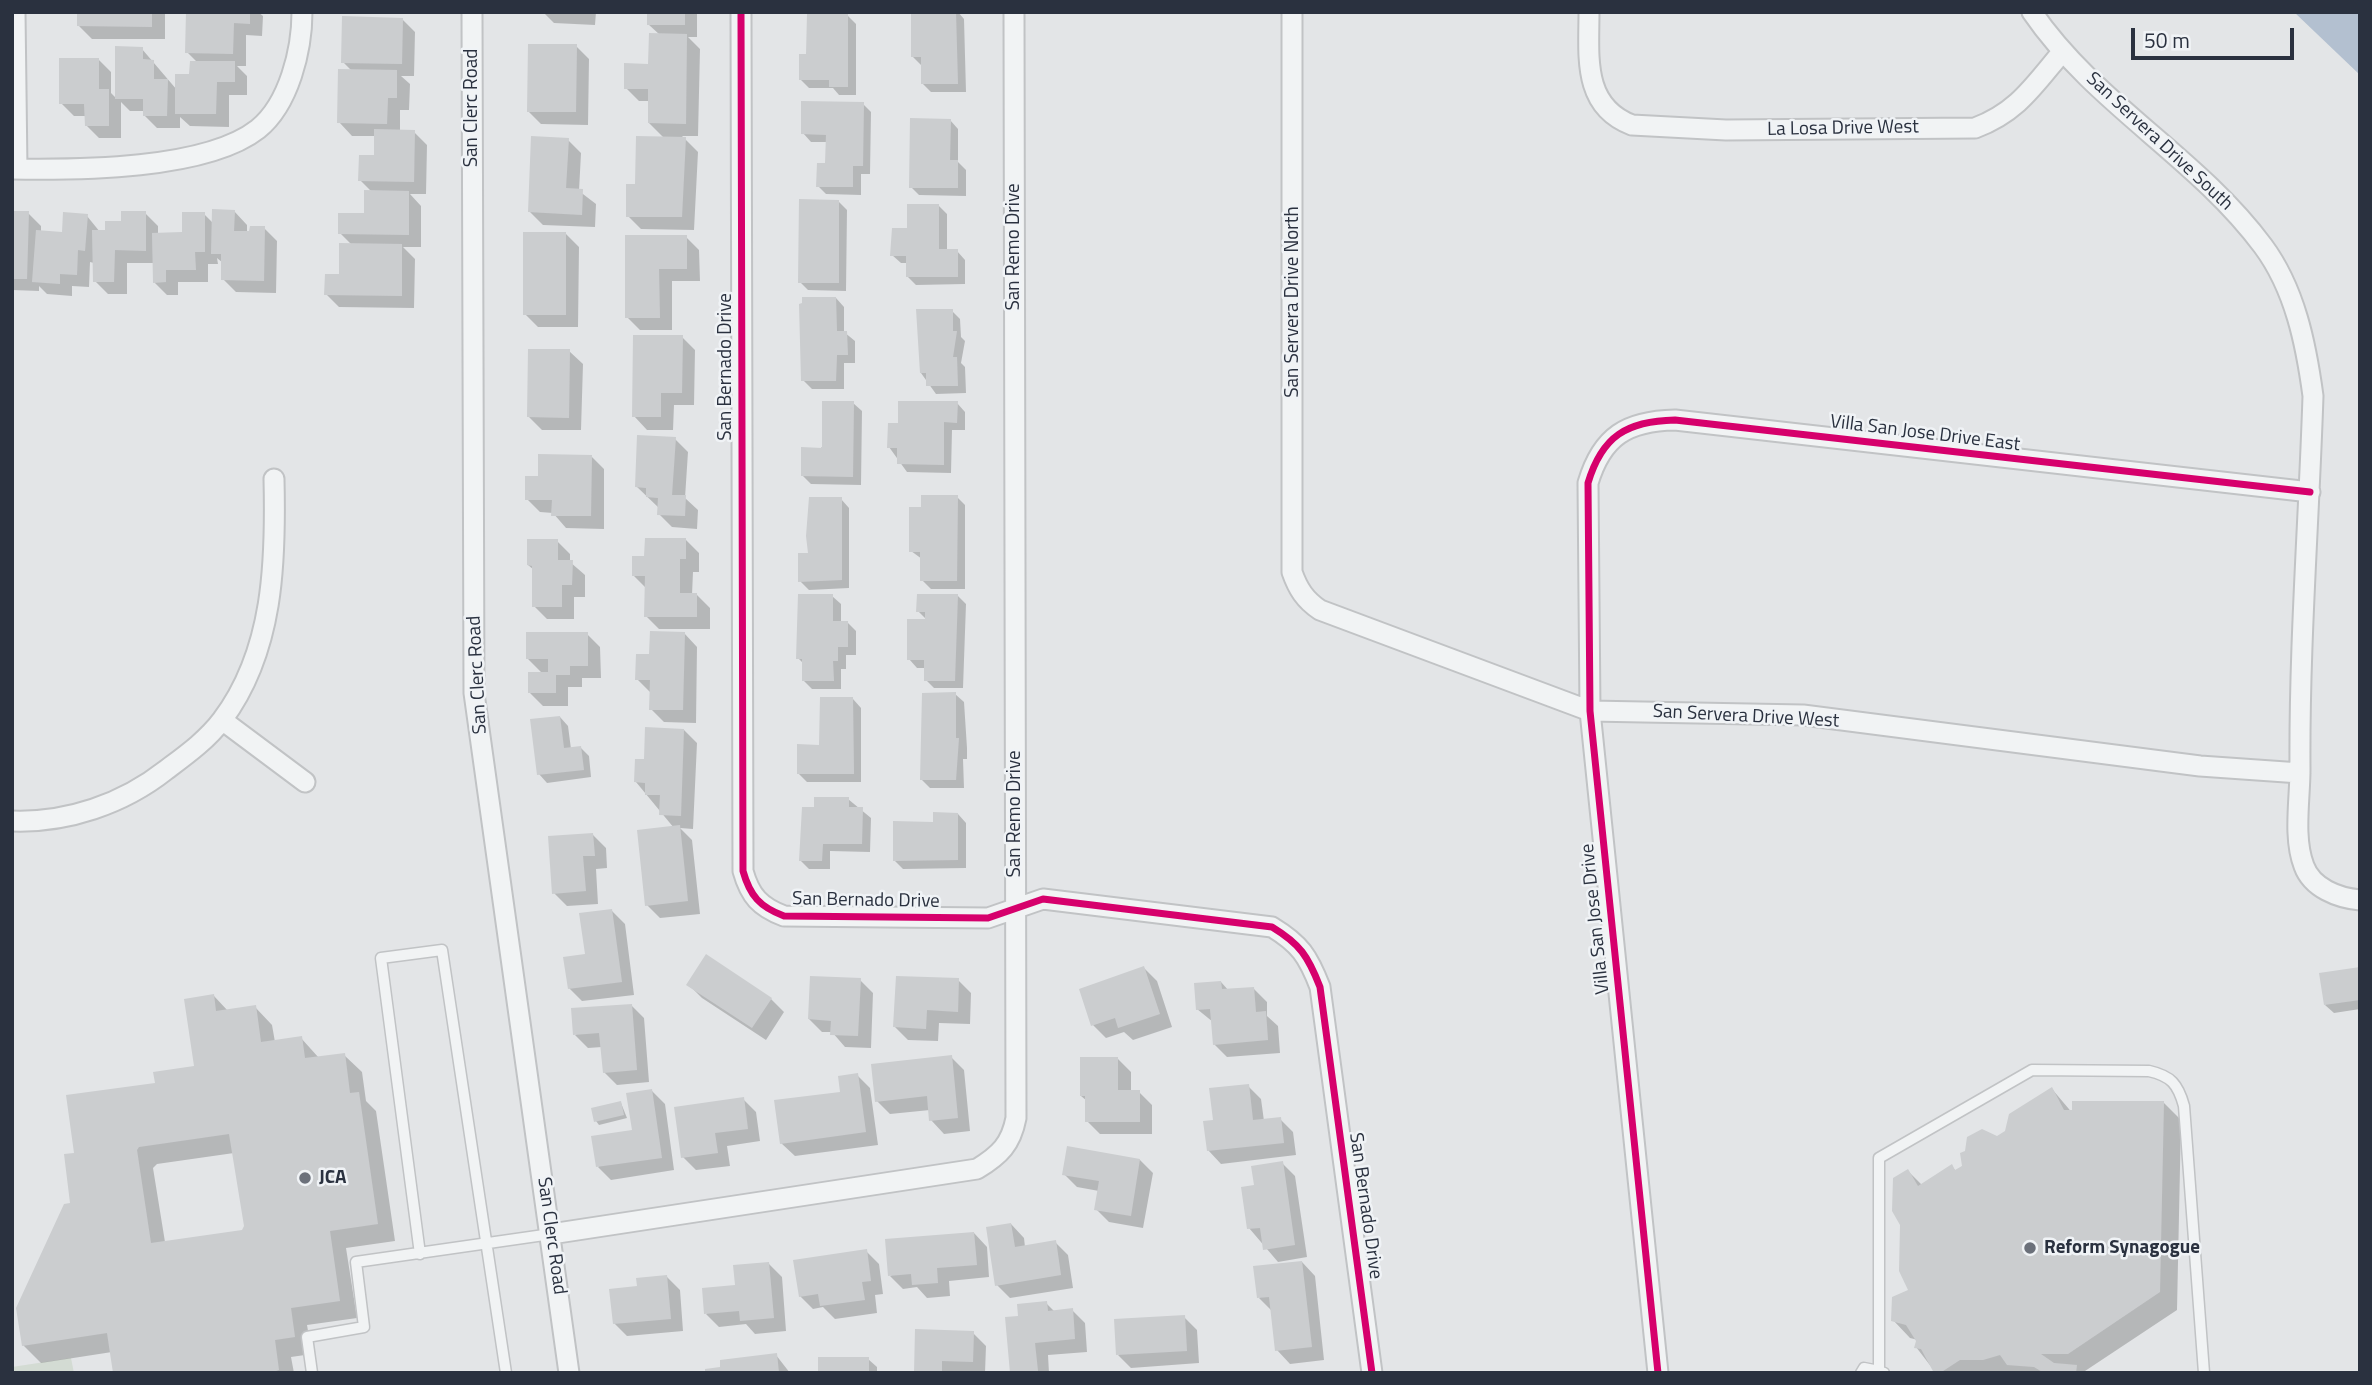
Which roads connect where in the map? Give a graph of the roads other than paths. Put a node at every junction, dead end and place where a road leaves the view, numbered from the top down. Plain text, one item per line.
1 (15, 12) edge
2 (302, 12) edge
3 (472, 12) edge
4 (741, 12) edge
5 (1014, 12) edge
6 (1292, 12) edge
7 (1589, 12) edge
8 (2032, 12) edge
9 (2063, 51) junction
10 (15, 169) edge
11 (1594, 461) joint
12 (274, 479) dead end
13 (2310, 492) junction
14 (1299, 591) joint
15 (1590, 711) junction
16 (222, 720) junction
17 (2300, 774) junction
18 (305, 782) dead end
19 (12, 821) edge
20 (2360, 900) edge
21 (1015, 908) junction
22 (551, 1234) junction
23 (485, 1245) junction
24 (421, 1254) junction
25 (1882, 1372) edge
26 (312, 1373) edge
27 (506, 1373) edge
28 (569, 1373) edge
29 (1372, 1373) edge
30 (1658, 1373) edge
31 (1861, 1373) edge
32 (2204, 1373) edge

1 - 10 street
2 - 10 street
3 - 22 street, San Clerc Road
4 - 21 street, San Bernado Drive
5 - 21 street, San Remo Drive
6 - 14 street, San Servera Drive North
7 - 9 street, La Losa Drive West
8 - 9 street, San Servera Drive South
9 - 13 street, San Servera Drive South
11 - 13 street, Villa San Jose Drive East
11 - 15 street, Villa San Jose Drive
12 - 16 street
13 - 17 street, San Servera Drive South
14 - 15 street, San Servera Drive West
15 - 17 street, San Servera Drive West
15 - 30 street, Villa San Jose Drive
16 - 18 street
16 - 19 street
17 - 20 street, San Servera Drive South
21 - 22 street, San Remo Drive
21 - 29 street, San Bernado Drive
22 - 23 lane
22 - 28 street, San Clerc Road
23 - 24 lane
23 - 24 lane
23 - 27 lane
24 - 26 lane
25 - 31 lane
25 - 32 lane

